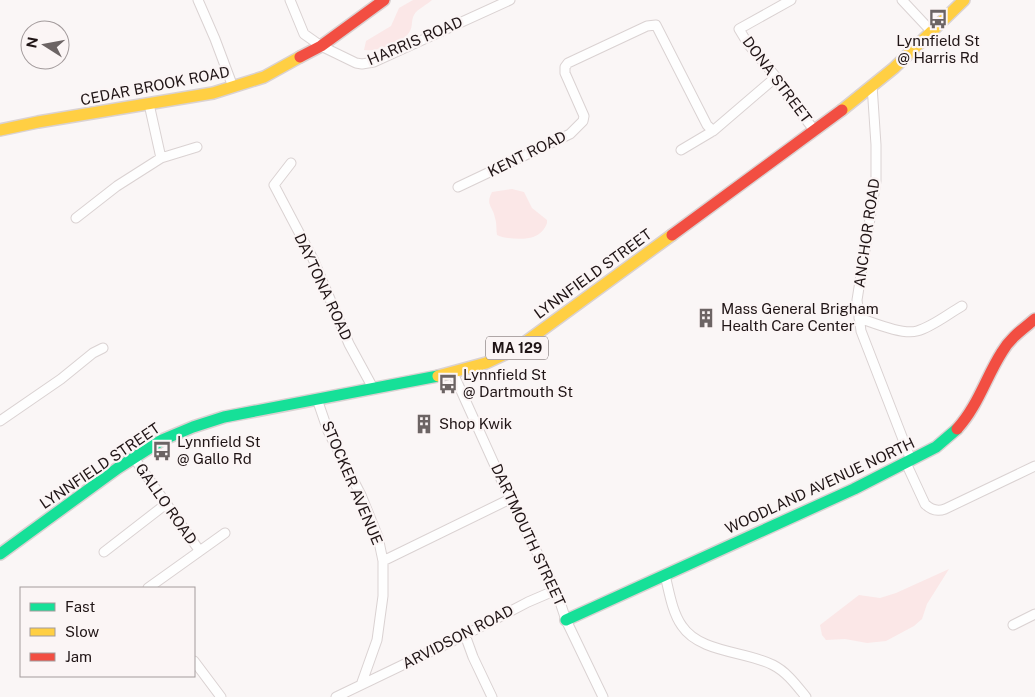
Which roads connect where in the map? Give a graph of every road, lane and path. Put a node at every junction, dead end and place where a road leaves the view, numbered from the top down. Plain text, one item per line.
1 (198, 0) edge
2 (290, 0) edge
3 (384, 0) edge
4 (510, 0) edge
5 (791, 0) edge
6 (902, 0) edge
7 (964, 0) edge
8 (932, 32) junction
9 (320, 46) junction
10 (776, 77) junction
11 (872, 85) junction
12 (233, 87) junction
13 (149, 104) junction
14 (0, 130) edge
15 (713, 131) junction
16 (815, 131) junction
17 (197, 147) dead end
18 (681, 150) dead end
19 (161, 158) junction
20 (291, 163) dead end
21 (458, 187) dead end
22 (76, 218) dead end
23 (962, 306) dead end
24 (859, 318) junction
25 (1035, 319) edge
26 (103, 348) dead end
27 (453, 373) junction
28 (373, 388) junction
29 (318, 399) junction
30 (0, 421) edge
31 (134, 458) junction
32 (908, 462) junction
33 (1035, 466) edge
34 (510, 499) junction
35 (166, 504) junction
36 (225, 533) dead end
37 (199, 550) junction
38 (104, 552) dead end
39 (0, 554) edge
40 (383, 561) junction
41 (664, 575) junction
42 (149, 587) edge
43 (556, 590) junction
44 (1035, 614) edge
45 (566, 620) junction
46 (1013, 625) dead end
47 (465, 635) junction
48 (195, 662) edge
49 (360, 685) junction
50 (221, 697) edge
51 (336, 697) edge
52 (492, 697) edge
53 (603, 697) edge
54 (806, 697) edge

1 - 12 street
2 - 9 street, HARRIS ROAD
3 - 9 main road, CEDAR BROOK ROAD
4 - 9 street, HARRIS ROAD
5 - 10 street, DONA STREET
6 - 8 street
7 - 8 main road, LYNNFIELD STREET / MA 129
8 - 11 main road, LYNNFIELD STREET / MA 129
9 - 12 main road, CEDAR BROOK ROAD
10 - 15 street
10 - 16 street, DONA STREET
11 - 16 main road, LYNNFIELD STREET / MA 129
11 - 24 street, ANCHOR ROAD
12 - 13 main road, CEDAR BROOK ROAD
13 - 14 main road, CEDAR BROOK ROAD
13 - 19 street
15 - 18 street
15 - 21 street, KENT ROAD
16 - 27 main road, LYNNFIELD STREET / MA 129
17 - 19 street
19 - 22 street
20 - 28 street, DAYTONA ROAD
23 - 24 street
24 - 32 street, ANCHOR ROAD
25 - 32 main road, WOODLAND AVENUE NORTH
26 - 30 street
27 - 28 main road, LYNNFIELD STREET / MA 129
27 - 34 street, DARTMOUTH STREET
28 - 29 main road, LYNNFIELD STREET / MA 129
29 - 31 main road, LYNNFIELD STREET / MA 129
29 - 40 street, STOCKER AVENUE
31 - 35 street, GALLO ROAD
31 - 39 main road, LYNNFIELD STREET / MA 129
32 - 33 street, ANCHOR ROAD
32 - 41 main road, WOODLAND AVENUE NORTH
34 - 40 street
34 - 43 street, DARTMOUTH STREET
35 - 37 street, GALLO ROAD
35 - 38 street
36 - 37 street
37 - 42 street
40 - 49 street, STOCKER AVENUE
41 - 45 main road, WOODLAND AVENUE NORTH
41 - 54 street
43 - 45 street, DARTMOUTH STREET
43 - 47 street, ARVIDSON ROAD
44 - 46 street
45 - 53 street, DARTMOUTH STREET
47 - 49 street, ARVIDSON ROAD
47 - 52 street
48 - 50 street
49 - 51 street, ARVIDSON ROAD

